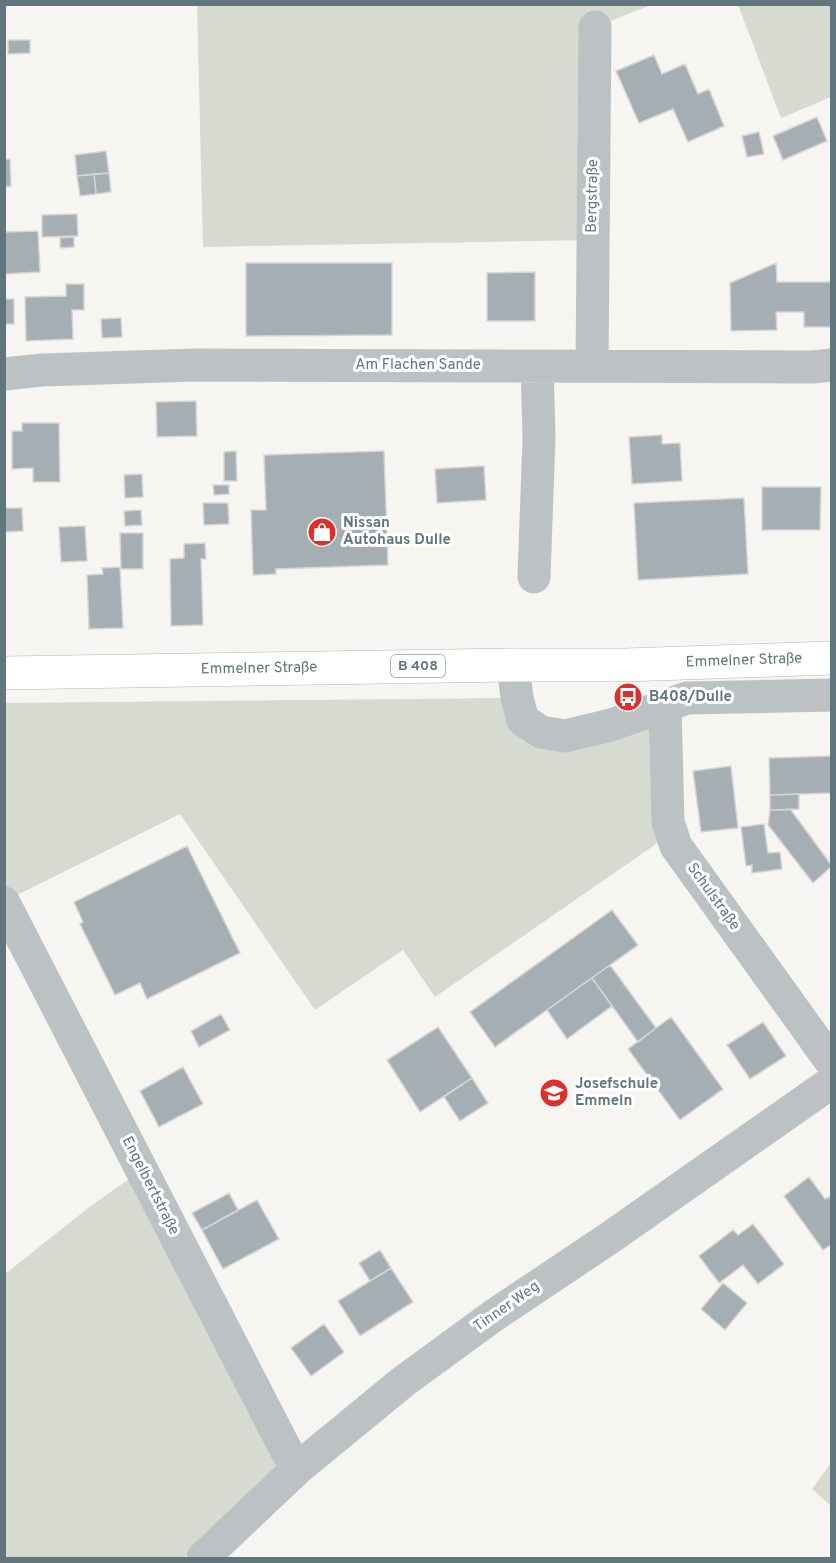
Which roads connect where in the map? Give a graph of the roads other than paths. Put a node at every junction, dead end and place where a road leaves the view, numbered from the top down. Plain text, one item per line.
1 (595, 27) dead end
2 (831, 365) edge
3 (537, 366) junction
4 (592, 366) junction
5 (4, 374) edge
6 (534, 577) dead end
7 (831, 658) edge
8 (513, 665) junction
9 (4, 674) edge
10 (831, 695) edge
11 (665, 706) junction
12 (4, 903) edge
13 (831, 1063) edge
14 (831, 1082) edge
15 (298, 1468) junction
16 (204, 1558) edge

1 - 4 street, Bergstraße
2 - 4 street, Am Flachen Sande
3 - 4 street, Am Flachen Sande
3 - 5 street, Am Flachen Sande
3 - 6 street
7 - 8 main road, Emmelner Straße / B 408
8 - 9 main road, Emmelner Straße / B 408
8 - 11 street
10 - 11 street
11 - 13 street, Schulstraße
12 - 15 street, Engelbertstraße
14 - 15 street, Tinner Weg
15 - 16 street, Tinner Weg

